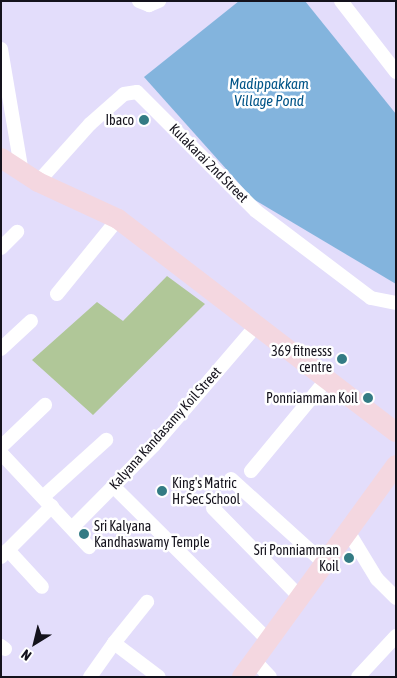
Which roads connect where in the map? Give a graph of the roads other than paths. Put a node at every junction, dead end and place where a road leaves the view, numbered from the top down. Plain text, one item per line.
1 (139, 1) edge
2 (159, 1) edge
3 (341, 1) edge
4 (1, 49) edge
5 (396, 72) edge
6 (1, 158) edge
7 (30, 177) junction
8 (118, 220) junction
9 (18, 232) dead end
10 (1, 248) edge
11 (57, 294) dead end
12 (396, 303) edge
13 (31, 321) dead end
14 (256, 326) junction
15 (1, 349) edge
16 (327, 379) junction
17 (45, 405) dead end
18 (396, 432) edge
19 (106, 440) dead end
20 (1, 447) edge
21 (1, 453) edge
22 (396, 464) edge
23 (251, 471) dead end
24 (231, 479) dead end
25 (113, 486) junction
26 (48, 501) junction
27 (213, 508) dead end
28 (72, 528) junction
29 (349, 533) junction
30 (89, 547) dead end
31 (5, 553) edge
32 (325, 564) junction
33 (42, 586) dead end
34 (300, 597) junction
35 (396, 598) edge
36 (147, 602) dead end
37 (396, 636) edge
38 (267, 639) junction
39 (114, 643) junction
40 (255, 661) junction
41 (90, 677) edge
42 (159, 677) edge
43 (242, 677) edge
44 (270, 677) edge
45 (358, 677) edge

1 - 2 street
3 - 5 street
4 - 7 street
6 - 7 main road
7 - 8 main road
7 - 12 street, Kulakarai 2nd Street
8 - 11 street
8 - 14 main road
9 - 10 street
13 - 15 street
14 - 16 main road
14 - 25 street, Kalyana Kandasamy Koil Street
16 - 18 main road
16 - 23 street
17 - 20 street
19 - 26 street
21 - 26 street
22 - 29 main road
24 - 32 street
25 - 28 street, Kalyana Kandasamy Koil Street
25 - 38 street
26 - 28 street
26 - 31 street
27 - 34 street
28 - 30 street
29 - 32 main road
29 - 35 street
31 - 33 street
32 - 34 main road
34 - 38 main road
36 - 39 street
37 - 45 street
38 - 40 main road
39 - 41 street
39 - 42 street
40 - 43 main road
40 - 44 street

